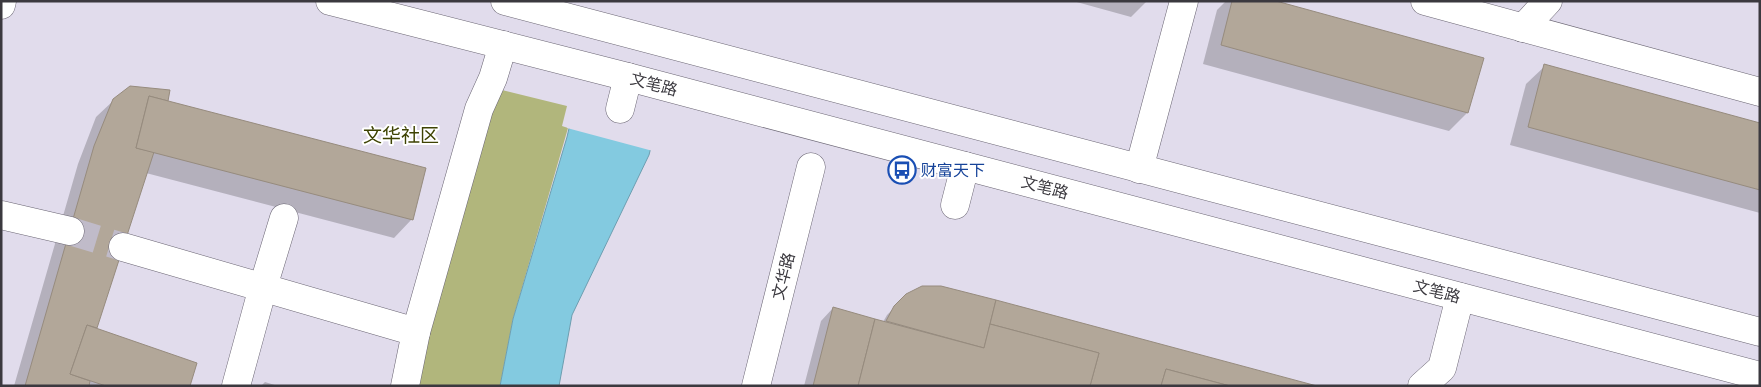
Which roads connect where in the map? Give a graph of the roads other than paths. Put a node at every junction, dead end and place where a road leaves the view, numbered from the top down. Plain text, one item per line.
1 (330, 1) edge
2 (1184, 1) edge
3 (1425, 1) edge
4 (1548, 1) edge
5 (511, 2) edge
6 (1523, 28) junction
7 (503, 45) junction
8 (628, 77) junction
9 (1760, 92) edge
10 (620, 110) dead end
11 (965, 166) junction
12 (811, 167) dead end
13 (1139, 169) junction
14 (955, 205) dead end
15 (1, 214) edge
16 (284, 218) dead end
17 (70, 232) tunnel mouth
18 (123, 247) tunnel mouth
19 (262, 287) junction
20 (1460, 297) junction
21 (416, 332) junction
22 (1760, 332) edge
23 (1760, 376) edge
24 (1448, 377) edge
25 (236, 386) edge
26 (405, 386) edge
27 (756, 386) edge
28 (1422, 386) edge

1 - 7 main road, 文笔路
2 - 13 main road
3 - 6 main road
4 - 6 main road
5 - 13 main road
6 - 9 main road
7 - 8 main road, 文笔路
7 - 21 main road
8 - 10 main road
8 - 11 main road, 文笔路
11 - 14 main road
11 - 20 main road, 文笔路
12 - 27 main road, 文华路
13 - 22 main road
15 - 17 main road
16 - 19 main road
18 - 19 main road
19 - 21 main road
19 - 25 main road
20 - 23 main road, 文笔路
20 - 24 main road
21 - 26 main road
24 - 28 main road

